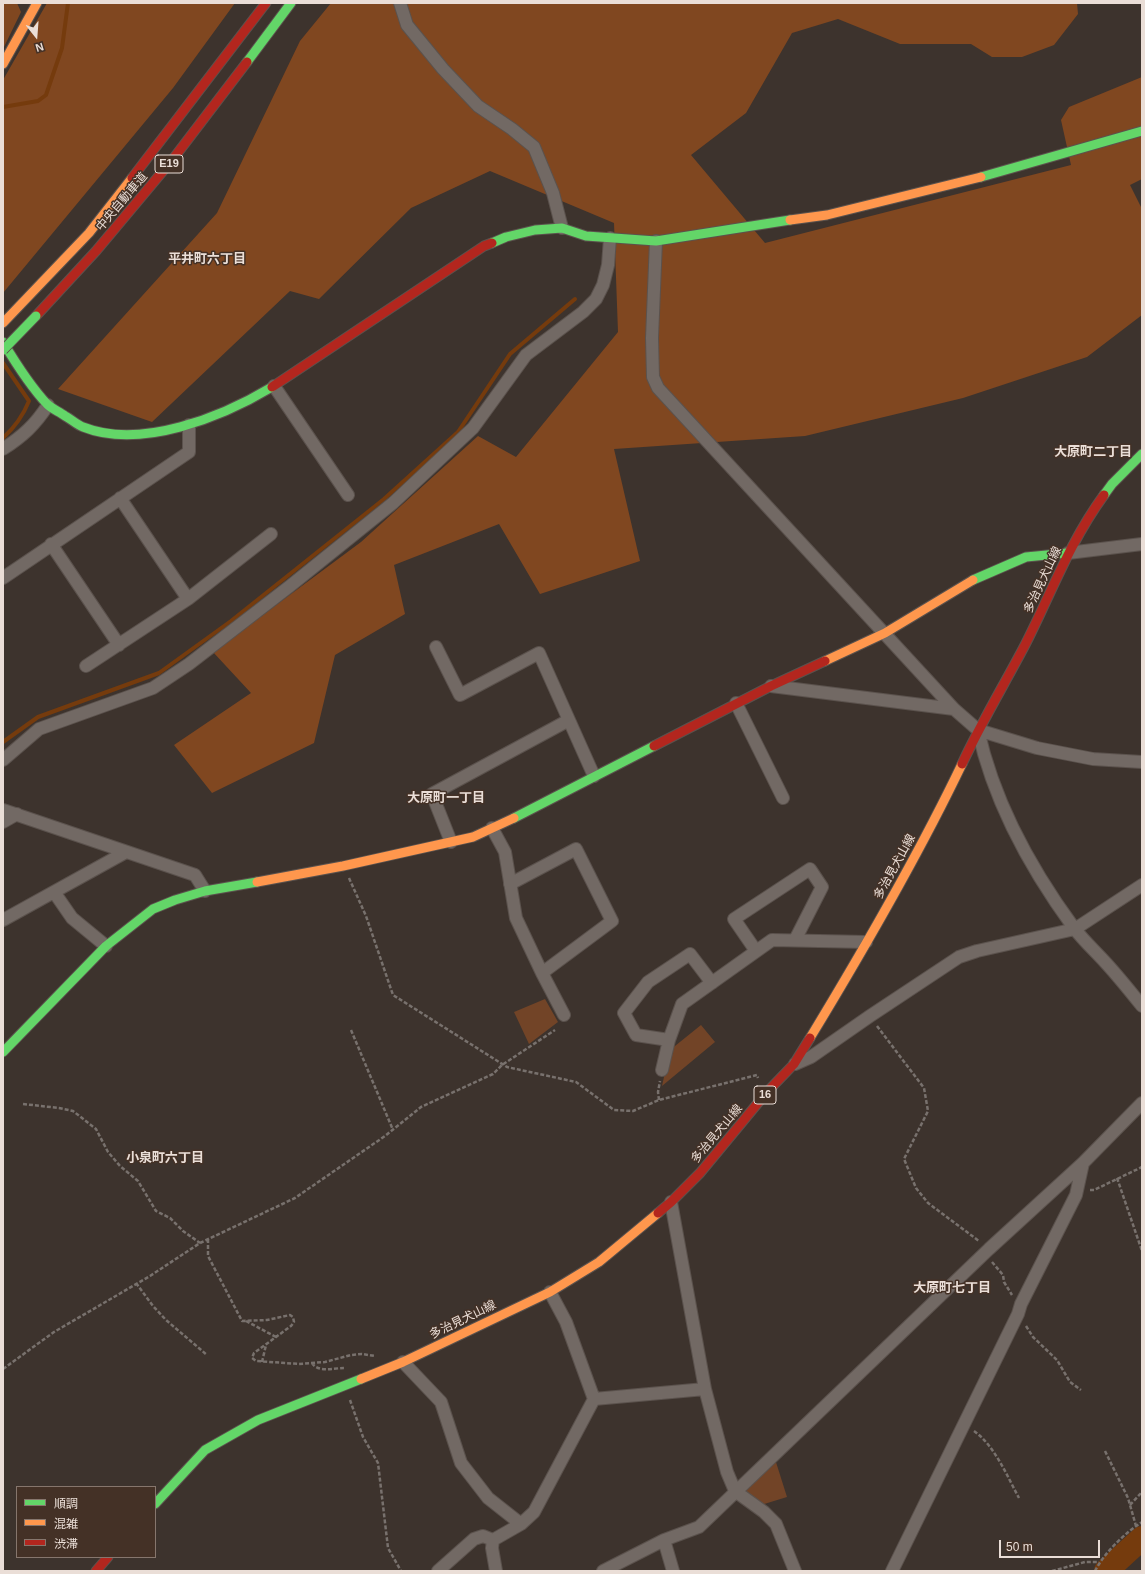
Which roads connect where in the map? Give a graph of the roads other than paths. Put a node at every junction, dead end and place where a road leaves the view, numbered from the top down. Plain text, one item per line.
1 (37, 3) edge
2 (266, 3) edge
3 (291, 3) edge
4 (400, 3) edge
5 (3, 64) edge
6 (1142, 131) edge
7 (562, 228) junction
8 (610, 238) junction
9 (656, 241) junction
10 (3, 323) edge
11 (3, 342) edge
12 (3, 350) edge
13 (274, 386) junction
14 (48, 405) junction
15 (189, 425) junction
16 (3, 449) edge
17 (1142, 454) edge
18 (348, 495) dead end
19 (120, 498) junction
20 (271, 534) dead end
21 (51, 544) junction
22 (1142, 544) edge
23 (1068, 553) junction
24 (3, 578) edge
25 (188, 598) junction
26 (885, 633) junction
27 (119, 645) junction
28 (436, 648) dead end
29 (86, 666) dead end
30 (771, 686) junction
31 (736, 703) junction
32 (954, 709) junction
33 (569, 720) junction
34 (978, 730) junction
35 (3, 760) edge
36 (1142, 762) edge
37 (594, 776) junction
38 (783, 798) dead end
39 (3, 810) edge
40 (17, 814) junction
41 (3, 822) edge
42 (492, 828) junction
43 (451, 842) junction
44 (126, 852) junction
45 (510, 884) junction
46 (1142, 885) edge
47 (205, 891) junction
48 (54, 892) junction
49 (3, 920) edge
50 (1075, 929) junction
51 (795, 940) junction
52 (866, 942) junction
53 (106, 946) junction
54 (756, 951) junction
55 (542, 973) junction
56 (712, 983) junction
57 (1142, 1006) edge
58 (564, 1015) dead end
59 (669, 1040) junction
60 (3, 1052) edge
61 (794, 1064) junction
62 (662, 1070) road end
63 (1142, 1103) edge
64 (1083, 1163) junction
65 (671, 1202) junction
66 (550, 1292) junction
67 (403, 1362) junction
68 (705, 1388) junction
69 (594, 1399) junction
70 (735, 1491) junction
71 (156, 1503) edge
72 (521, 1524) junction
73 (493, 1540) junction
74 (664, 1540) junction
75 (107, 1558) edge
76 (792, 1570) edge
77 (96, 1571) edge
78 (438, 1571) edge
79 (496, 1571) edge
80 (603, 1571) edge
81 (673, 1571) edge
82 (892, 1571) edge

1 - 5 main road
2 - 10 main road, 中央自動車道 / E19
3 - 12 main road, 中央自動車道 / E19, bridge
4 - 7 street
6 - 9 main road
7 - 8 main road
7 - 13 main road
8 - 9 main road
8 - 35 street
9 - 26 street
11 - 14 main road
13 - 15 main road
13 - 18 street
14 - 15 main road
14 - 16 street
15 - 19 street
17 - 23 main road, 多治見犬山線 / 16
19 - 21 street
19 - 25 street
20 - 25 street
21 - 24 street
21 - 27 street
22 - 23 street
23 - 26 main road
23 - 34 main road, 多治見犬山線 / 16
25 - 27 street
26 - 30 main road
26 - 32 street
27 - 29 street
28 - 33 street
30 - 31 main road
30 - 32 street
31 - 37 main road
31 - 38 street
32 - 34 street
33 - 37 street
33 - 43 street
34 - 36 street
34 - 50 street
34 - 52 main road, 多治見犬山線 / 16
37 - 42 main road
39 - 40 street
40 - 41 street
40 - 44 street
42 - 43 main road
42 - 45 street
43 - 47 main road
44 - 47 street
44 - 48 street
45 - 55 street
45 - 55 street
46 - 50 street
47 - 53 main road
48 - 49 street
48 - 53 street
50 - 57 street
50 - 61 street
51 - 52 street
51 - 54 street
51 - 54 street
52 - 61 main road, 多治見犬山線 / 16
53 - 60 main road
54 - 56 street
55 - 58 street
56 - 59 street
56 - 59 street
59 - 62 street
61 - 65 main road, 多治見犬山線 / 16
63 - 64 street
64 - 70 street
64 - 82 street
65 - 66 main road, 多治見犬山線 / 16
65 - 68 street
66 - 67 main road, 多治見犬山線 / 16
66 - 69 street
67 - 71 main road, 多治見犬山線 / 16
67 - 72 street
68 - 69 street
68 - 70 street
69 - 72 street
70 - 74 street
70 - 76 street
72 - 73 street
73 - 78 street
73 - 79 street
74 - 80 street
74 - 81 street
75 - 77 main road

